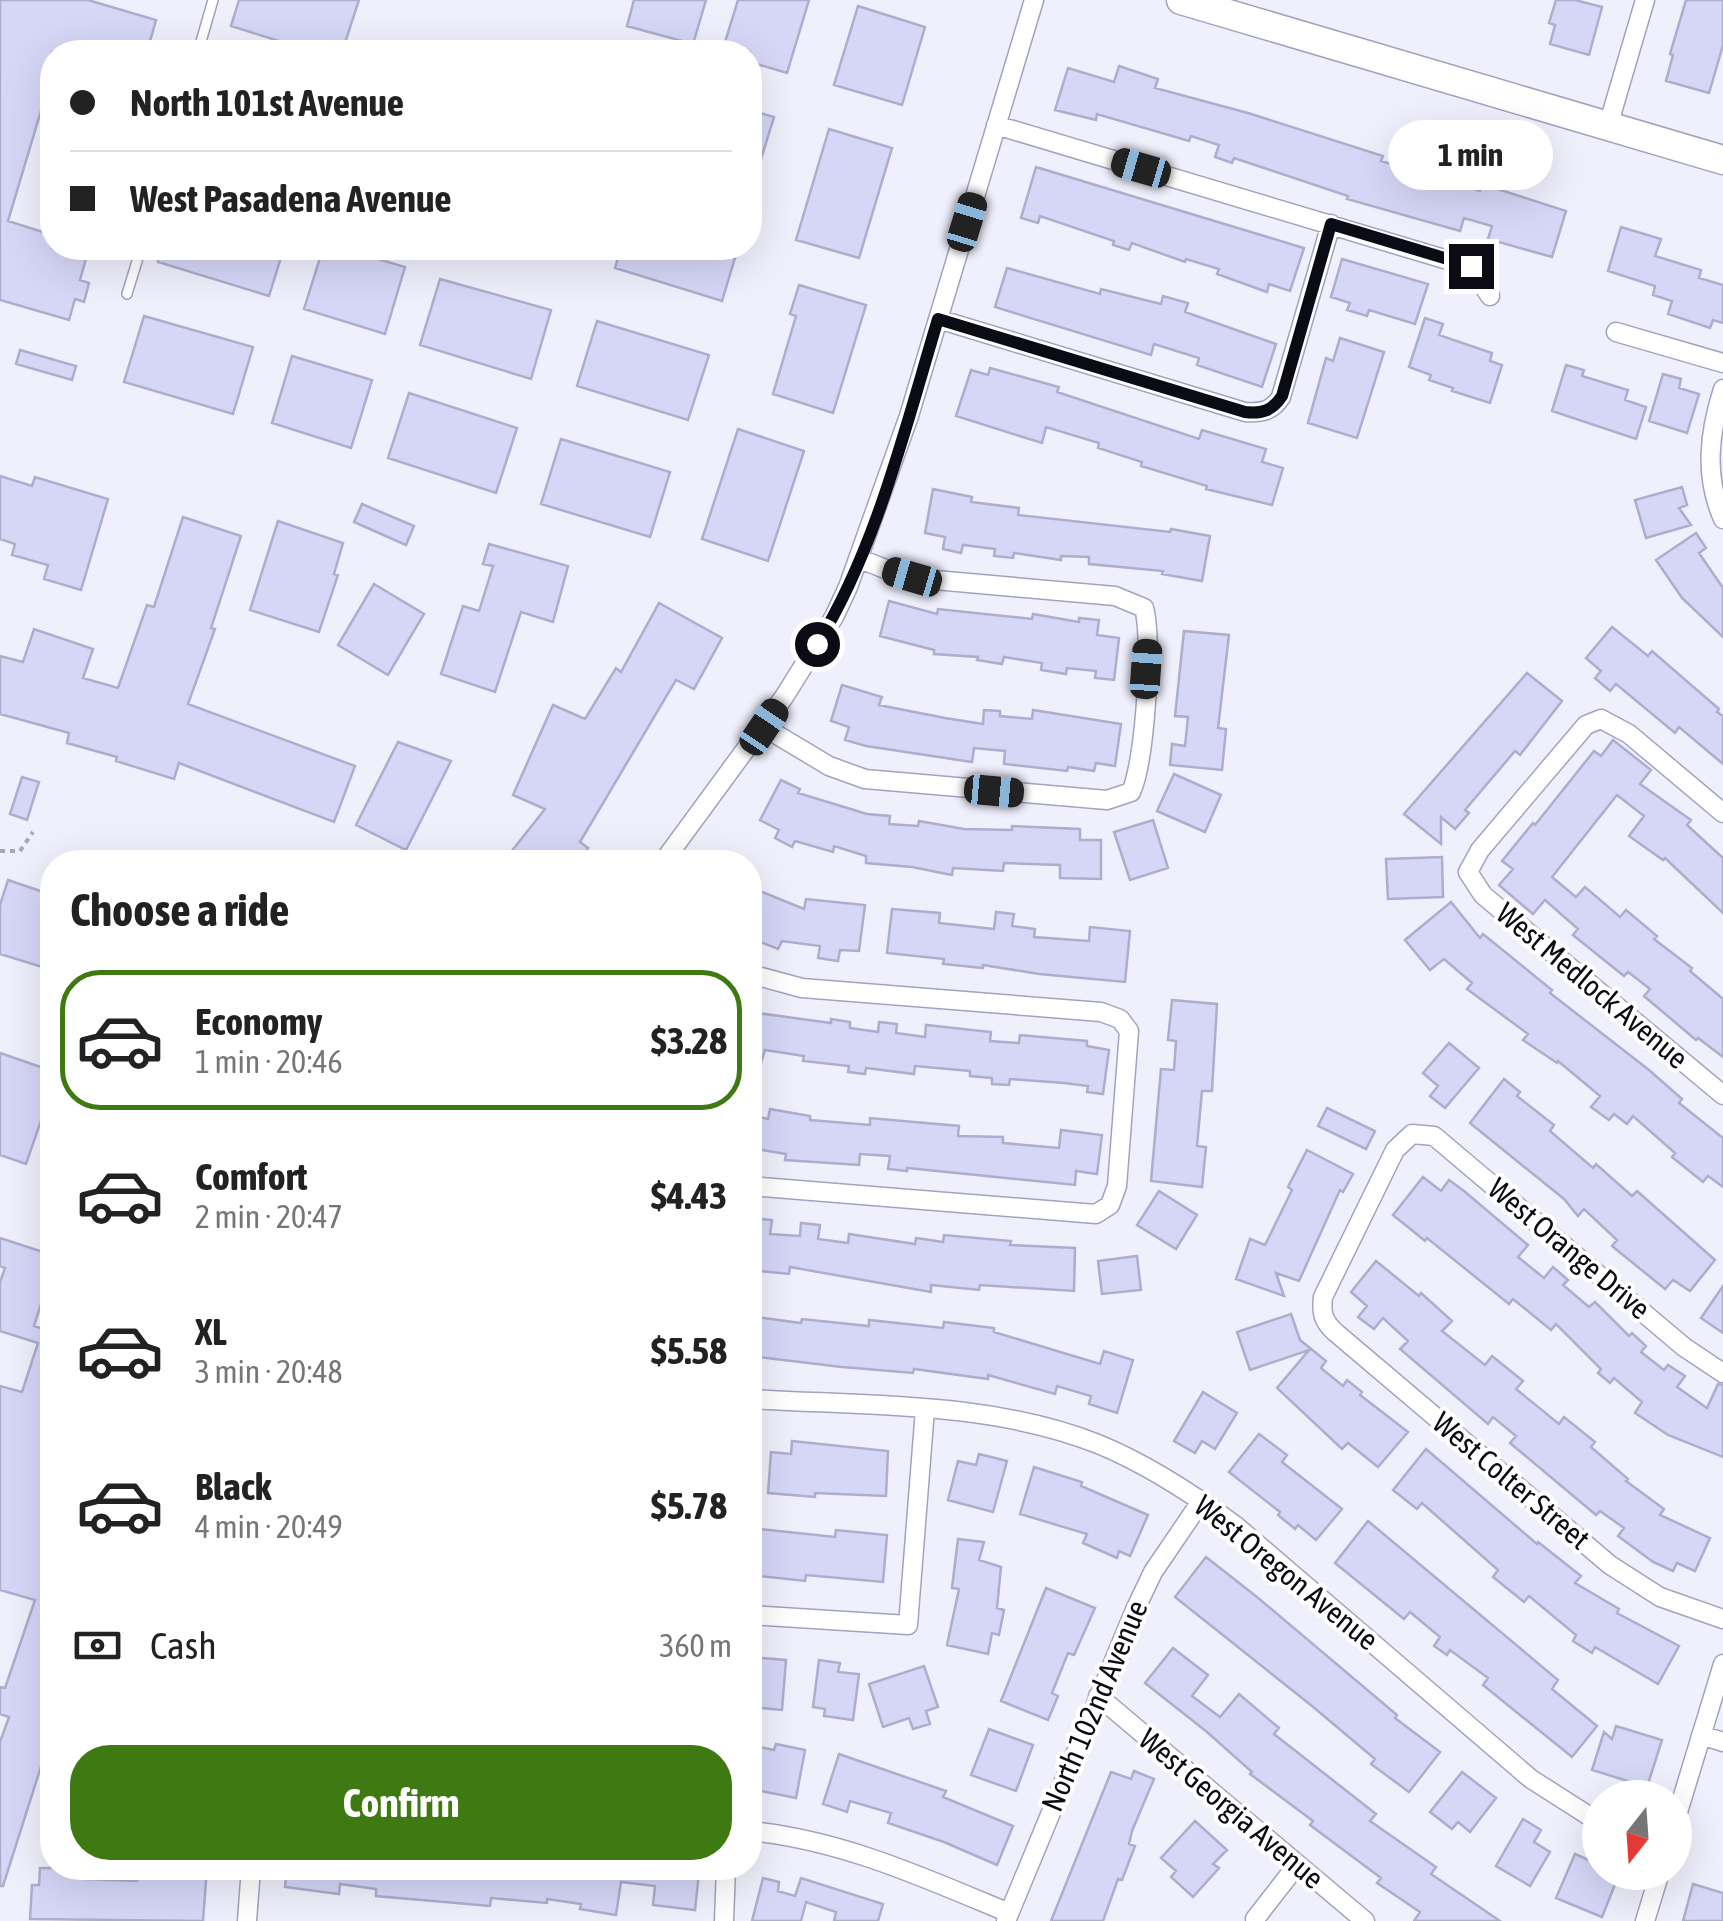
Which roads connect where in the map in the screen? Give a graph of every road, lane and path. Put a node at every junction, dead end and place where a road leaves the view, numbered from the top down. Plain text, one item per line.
1 (213, 0) edge
2 (1034, 0) edge
3 (1181, 0) edge
4 (1646, 0) edge
5 (201, 40) edge
6 (996, 125) junction
7 (1608, 126) junction
8 (1723, 160) edge
9 (1331, 224) junction
10 (138, 260) edge
11 (128, 294) dead end
12 (1490, 296) dead end
13 (938, 319) junction
14 (1616, 332) dead end
15 (1723, 362) edge
16 (1723, 389) edge
17 (1723, 520) edge
18 (860, 559) junction
19 (764, 727) junction
20 (1723, 813) edge
21 (33, 832) dead end
22 (672, 850) edge
23 (0, 851) edge
24 (762, 977) edge
25 (1723, 1095) edge
26 (1412, 1134) joint
27 (762, 1187) edge
28 (1723, 1373) edge
29 (762, 1400) edge
30 (925, 1409) junction
31 (1202, 1500) junction
32 (762, 1616) edge
33 (1723, 1619) edge
34 (1723, 1664) edge
35 (1098, 1696) junction
36 (1701, 1735) junction
37 (1723, 1742) edge
38 (1688, 1780) edge
39 (1582, 1811) edge
40 (762, 1833) edge
41 (1297, 1866) junction
42 (249, 1880) edge
43 (726, 1880) edge
44 (1654, 1890) edge
45 (1007, 1917) edge
46 (1256, 1919) edge
47 (247, 1921) edge
48 (724, 1921) edge
49 (1365, 1921) edge
50 (1645, 1921) edge

1 - 5 lane
2 - 6 street
3 - 7 main road
4 - 7 street
6 - 9 street
6 - 13 street
7 - 8 main road
9 - 12 street
9 - 13 street
10 - 11 lane
13 - 18 street
14 - 15 street
16 - 17 street
18 - 19 street
18 - 19 street
19 - 22 street
20 - 25 street, West Medlock Avenue
21 - 23 path
24 - 27 street
26 - 28 street, West Orange Drive
26 - 33 street, West Colter Street
29 - 30 street, West Oregon Avenue
30 - 31 street, West Oregon Avenue
30 - 32 street
31 - 35 street, North 102nd Avenue
31 - 39 street, West Oregon Avenue
34 - 36 street
35 - 41 street, West Georgia Avenue
35 - 45 street, North 102nd Avenue
36 - 37 street
36 - 38 street
40 - 45 street
41 - 46 street
41 - 49 street, West Georgia Avenue
42 - 47 street
43 - 48 street
44 - 50 street

